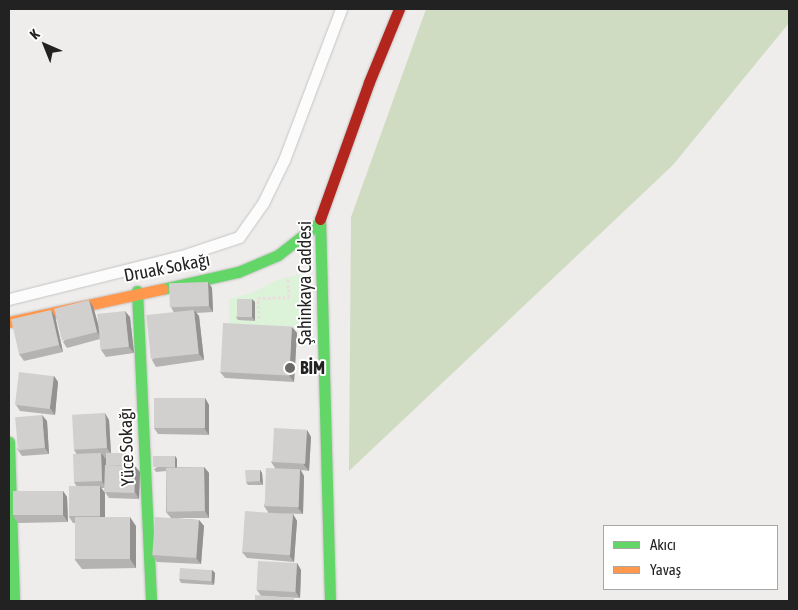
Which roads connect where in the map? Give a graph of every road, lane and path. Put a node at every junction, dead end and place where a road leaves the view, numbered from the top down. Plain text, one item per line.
1 (340, 9) edge
2 (399, 9) edge
3 (319, 223) junction
4 (137, 291) junction
5 (275, 297) dead end
6 (9, 299) edge
7 (259, 318) dead end
8 (9, 322) edge
9 (9, 442) edge
10 (14, 601) edge
11 (151, 601) edge
12 (330, 601) edge

1 - 6 lane
2 - 3 street, Şahinkaya Caddesi
3 - 4 street, Druak Sokağı
3 - 12 street, Şahinkaya Caddesi
4 - 8 street, Druak Sokağı
4 - 11 street, Yüce Sokağı
5 - 7 path
9 - 10 street

